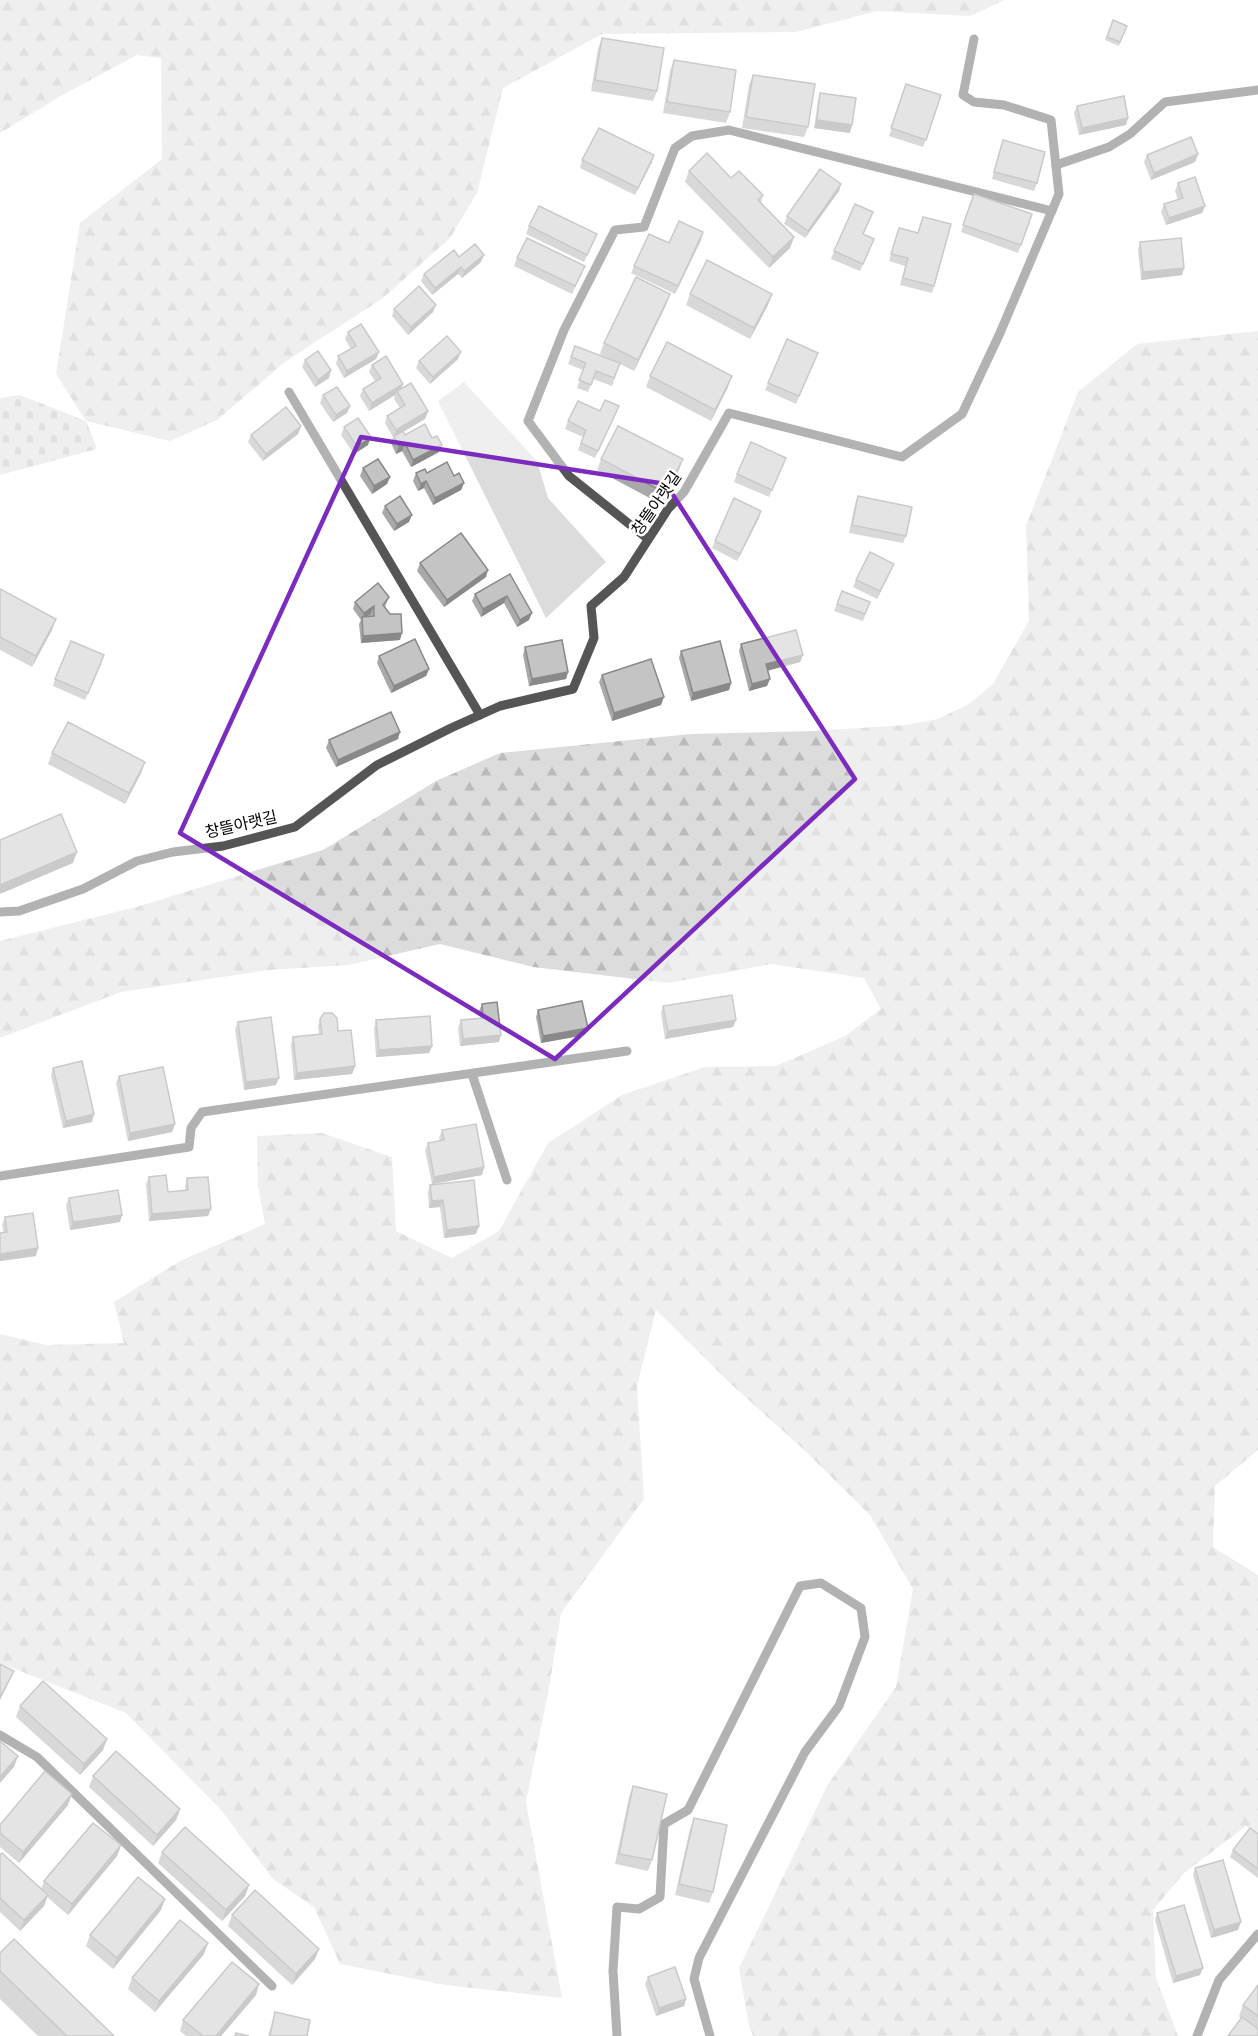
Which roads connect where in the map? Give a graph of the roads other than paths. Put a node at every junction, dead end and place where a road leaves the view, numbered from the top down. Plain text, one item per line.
1 (974, 39) dead end
2 (1258, 90) edge
3 (1056, 165) junction
4 (1052, 211) junction
5 (289, 393) dead end
6 (648, 539) junction
7 (480, 715) junction
8 (0, 912) edge
9 (627, 1051) dead end
10 (472, 1074) junction
11 (0, 1176) edge
12 (507, 1180) dead end
13 (0, 1735) edge
14 (1258, 1934) edge
15 (272, 1986) dead end
16 (616, 2036) edge
17 (710, 2036) edge
18 (1197, 2036) edge

1 - 3 lane, 창뜰아랫길
2 - 3 lane
3 - 4 lane, 창뜰아랫길
4 - 6 lane, 창뜰아랫길
4 - 6 lane
5 - 7 lane
6 - 7 lane, 창뜰아랫길
7 - 8 lane, 창뜰아랫길
9 - 10 lane
10 - 11 lane
10 - 12 lane
13 - 15 lane
14 - 18 lane
16 - 17 lane

